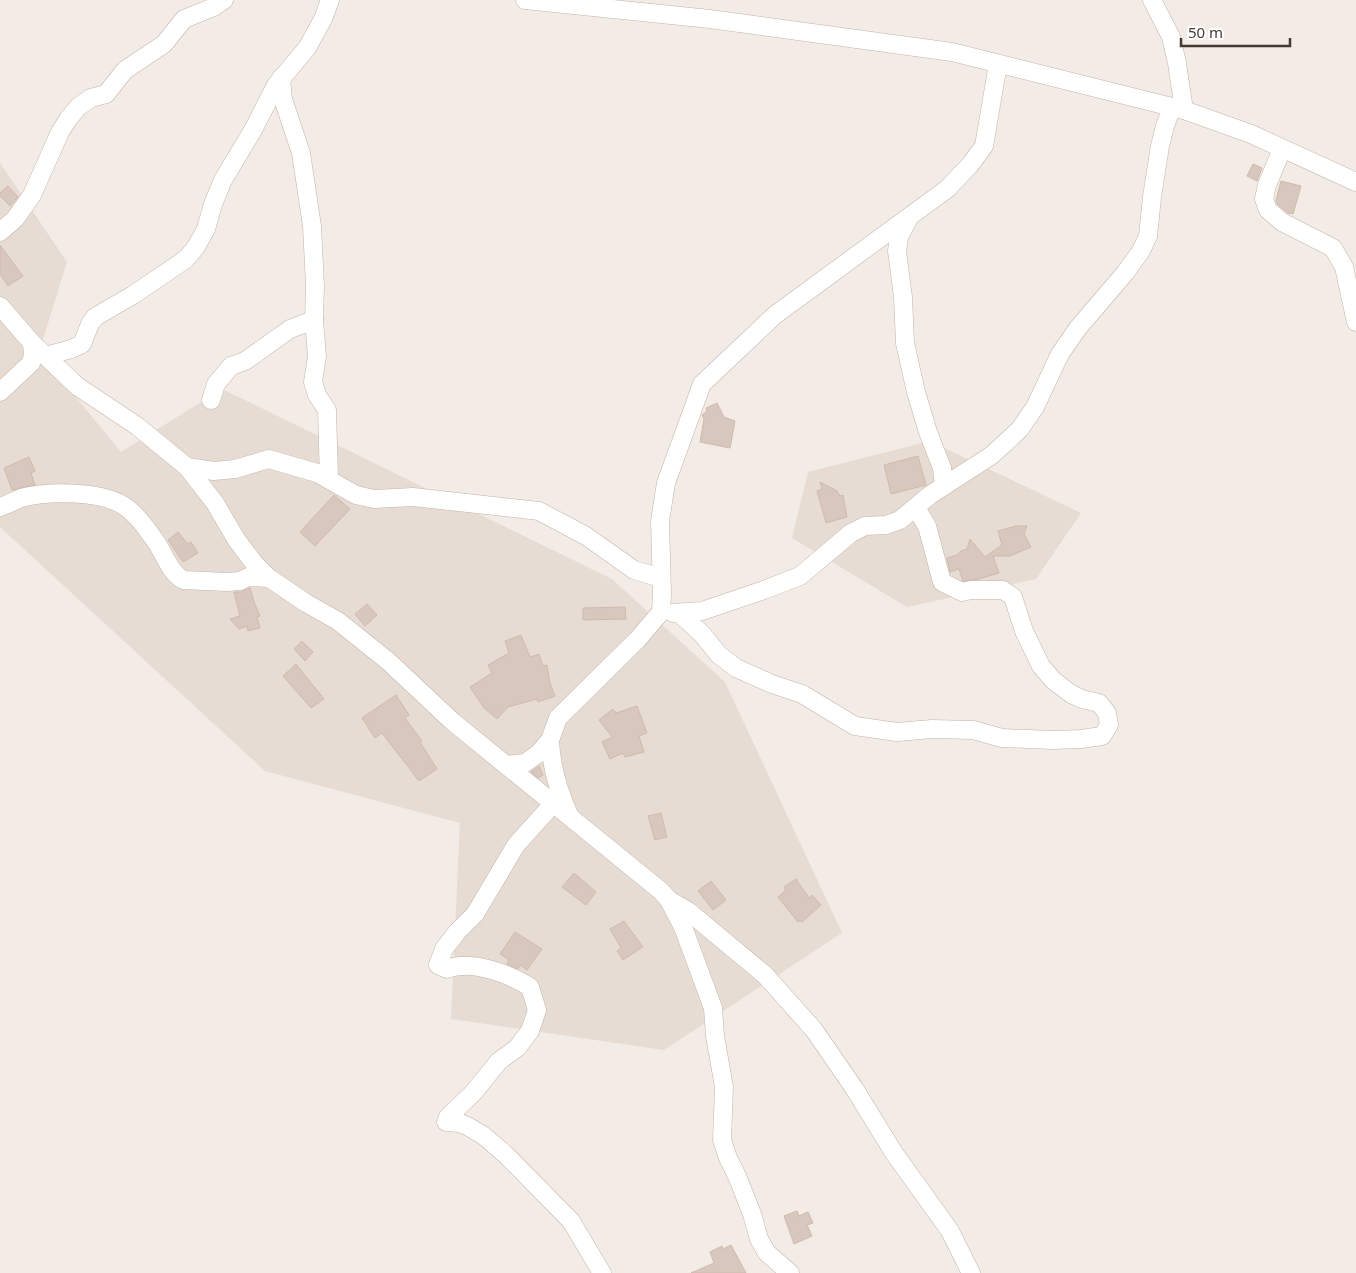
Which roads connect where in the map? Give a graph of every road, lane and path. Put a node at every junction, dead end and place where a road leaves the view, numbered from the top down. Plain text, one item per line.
1 (224, 0) edge
2 (330, 0) edge
3 (525, 0) edge
4 (1152, 0) edge
5 (998, 64) junction
6 (280, 78) junction
7 (1178, 109) junction
8 (1282, 149) junction
9 (1356, 182) edge
10 (910, 216) junction
11 (0, 232) edge
12 (0, 306) edge
13 (314, 320) junction
14 (1356, 322) edge
15 (42, 359) junction
16 (0, 392) edge
17 (212, 400) dead end
18 (187, 467) junction
19 (329, 479) junction
20 (944, 486) junction
21 (0, 507) edge
22 (916, 508) junction
23 (251, 570) junction
24 (661, 578) junction
25 (661, 612) junction
26 (679, 613) junction
27 (550, 740) junction
28 (507, 765) junction
29 (553, 804) junction
30 (570, 818) junction
31 (669, 900) junction
32 (602, 1273) edge
33 (790, 1273) edge
34 (971, 1273) edge

1 - 11 street
2 - 6 street
3 - 5 street
4 - 7 street
5 - 7 street
5 - 10 street
6 - 13 street
6 - 15 street
7 - 8 street
7 - 20 street
8 - 9 street
8 - 14 street
10 - 20 street
10 - 24 street
12 - 15 street
13 - 17 street
13 - 19 street
15 - 16 street
15 - 18 street
18 - 19 street
18 - 23 street
19 - 24 street
20 - 22 street
21 - 23 street
22 - 26 street
22 - 26 street
23 - 28 street
24 - 25 street
25 - 26 street
25 - 27 street
27 - 28 street
27 - 30 street
28 - 29 street
29 - 30 street
29 - 32 street
30 - 31 street
31 - 33 street
31 - 34 street

